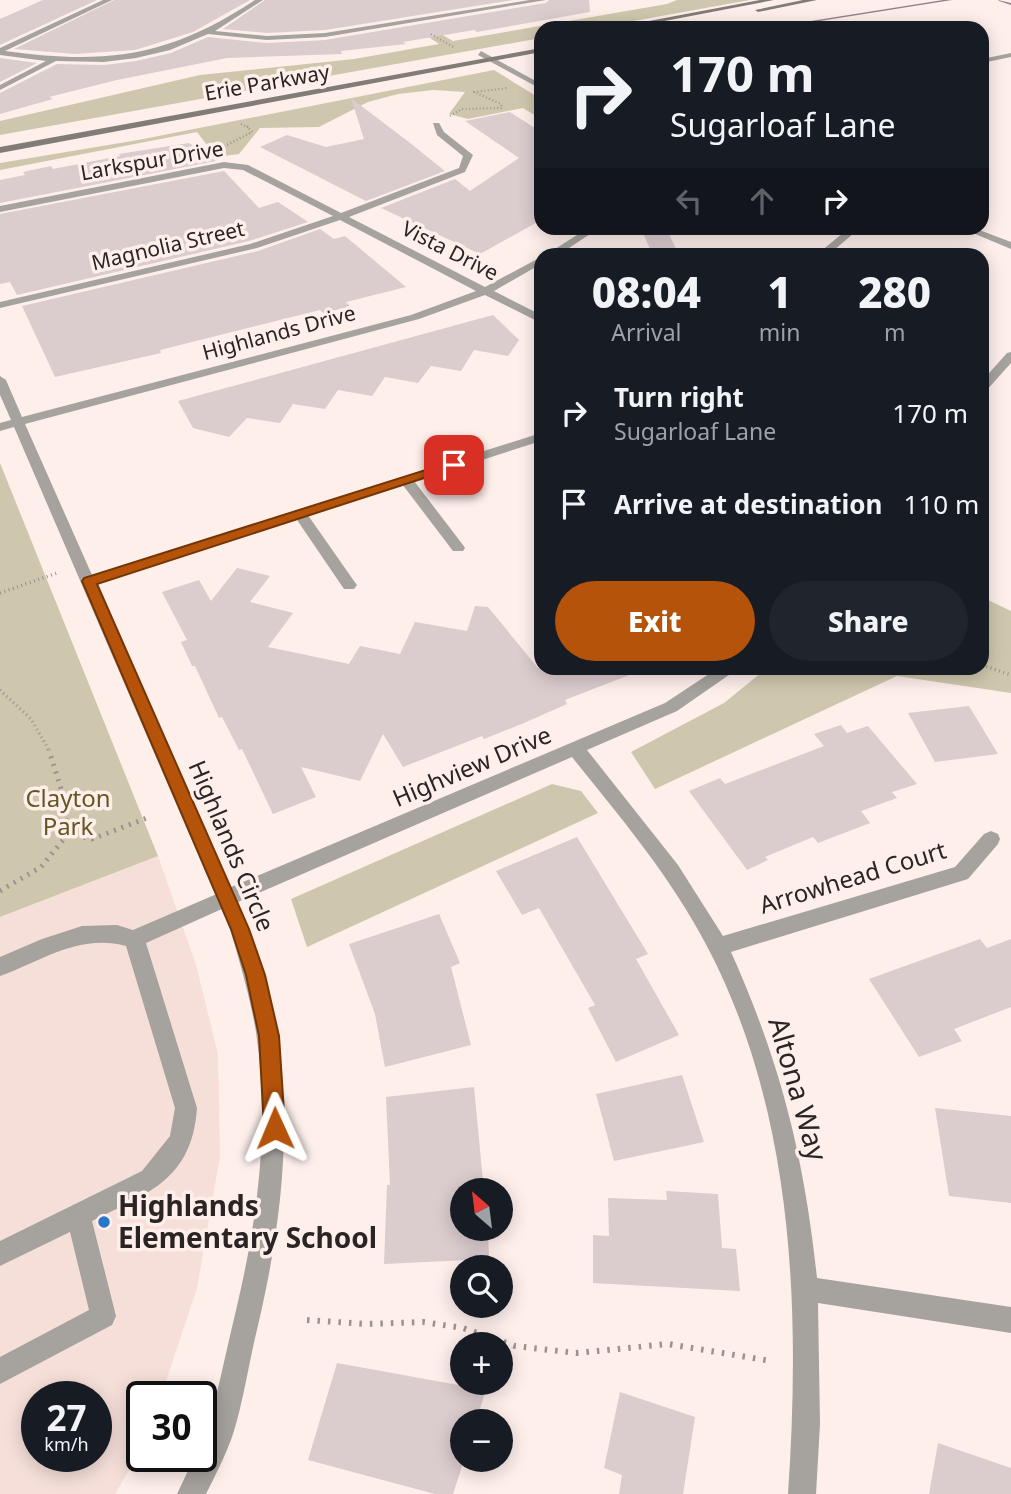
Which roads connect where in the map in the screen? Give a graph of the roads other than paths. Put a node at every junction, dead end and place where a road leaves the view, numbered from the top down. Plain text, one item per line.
1 (110, 0) edge
2 (260, 0) edge
3 (542, 0) edge
4 (771, 0) edge
5 (814, 0) edge
6 (654, 21) edge
7 (700, 21) edge
8 (206, 32) junction
9 (534, 42) edge
10 (534, 51) edge
11 (0, 52) edge
12 (481, 52) junction
13 (1011, 55) edge
14 (492, 59) junction
15 (989, 60) edge
16 (52, 61) junction
17 (534, 83) edge
18 (0, 88) edge
19 (436, 125) dead end
20 (0, 140) edge
21 (0, 150) edge
22 (0, 209) edge
23 (342, 217) junction
24 (583, 235) edge
25 (846, 235) edge
26 (984, 235) edge
27 (1011, 246) edge
28 (562, 248) edge
29 (830, 248) edge
30 (534, 264) edge
31 (486, 292) junction
32 (0, 305) edge
33 (534, 316) edge
34 (1011, 356) edge
35 (0, 380) edge
36 (989, 380) edge
37 (9, 424) edge
38 (534, 439) edge
39 (406, 480) junction
40 (300, 514) junction
41 (458, 548) dead end
42 (89, 581) junction
43 (349, 585) dead end
44 (720, 675) edge
45 (576, 749) junction
46 (991, 839) dead end
47 (226, 898) junction
48 (134, 939) junction
49 (718, 947) junction
50 (0, 967) edge
51 (78, 1215) junction
52 (0, 1254) edge
53 (807, 1289) junction
54 (1011, 1320) edge
55 (0, 1371) edge
56 (191, 1494) edge
57 (802, 1494) edge

1 - 11 street
2 - 8 street
3 - 8 street
4 - 6 main road
5 - 7 main road
8 - 16 street
9 - 12 main road, Erie Parkway
10 - 14 main road, Erie Parkway
11 - 16 street
12 - 14 street
12 - 20 main road, Erie Parkway
13 - 15 street
14 - 17 street
14 - 21 main road, Erie Parkway
16 - 18 street
19 - 23 street, Magnolia Street
22 - 23 street, Larkspur Drive
23 - 31 street, Vista Drive
23 - 32 street, Magnolia Street
24 - 28 street
25 - 29 street
26 - 27 street
30 - 31 street, Highlands Drive
31 - 33 street, Vista Drive
31 - 37 street, Highlands Drive
34 - 36 street
35 - 37 street, Highlands Circle
37 - 42 street, Highlands Circle
38 - 39 street
39 - 40 street
39 - 41 street
40 - 42 street
40 - 43 street
42 - 47 street, Highlands Circle
44 - 45 street, Highview Drive
45 - 47 street, Highview Drive
45 - 49 street, Altona Way
46 - 49 street, Arrowhead Court
47 - 48 street, Highview Drive
47 - 56 street, Highlands Circle
48 - 50 street
48 - 51 street
49 - 53 street, Altona Way
51 - 52 street
51 - 55 street
53 - 54 street
53 - 57 street, Altona Way

